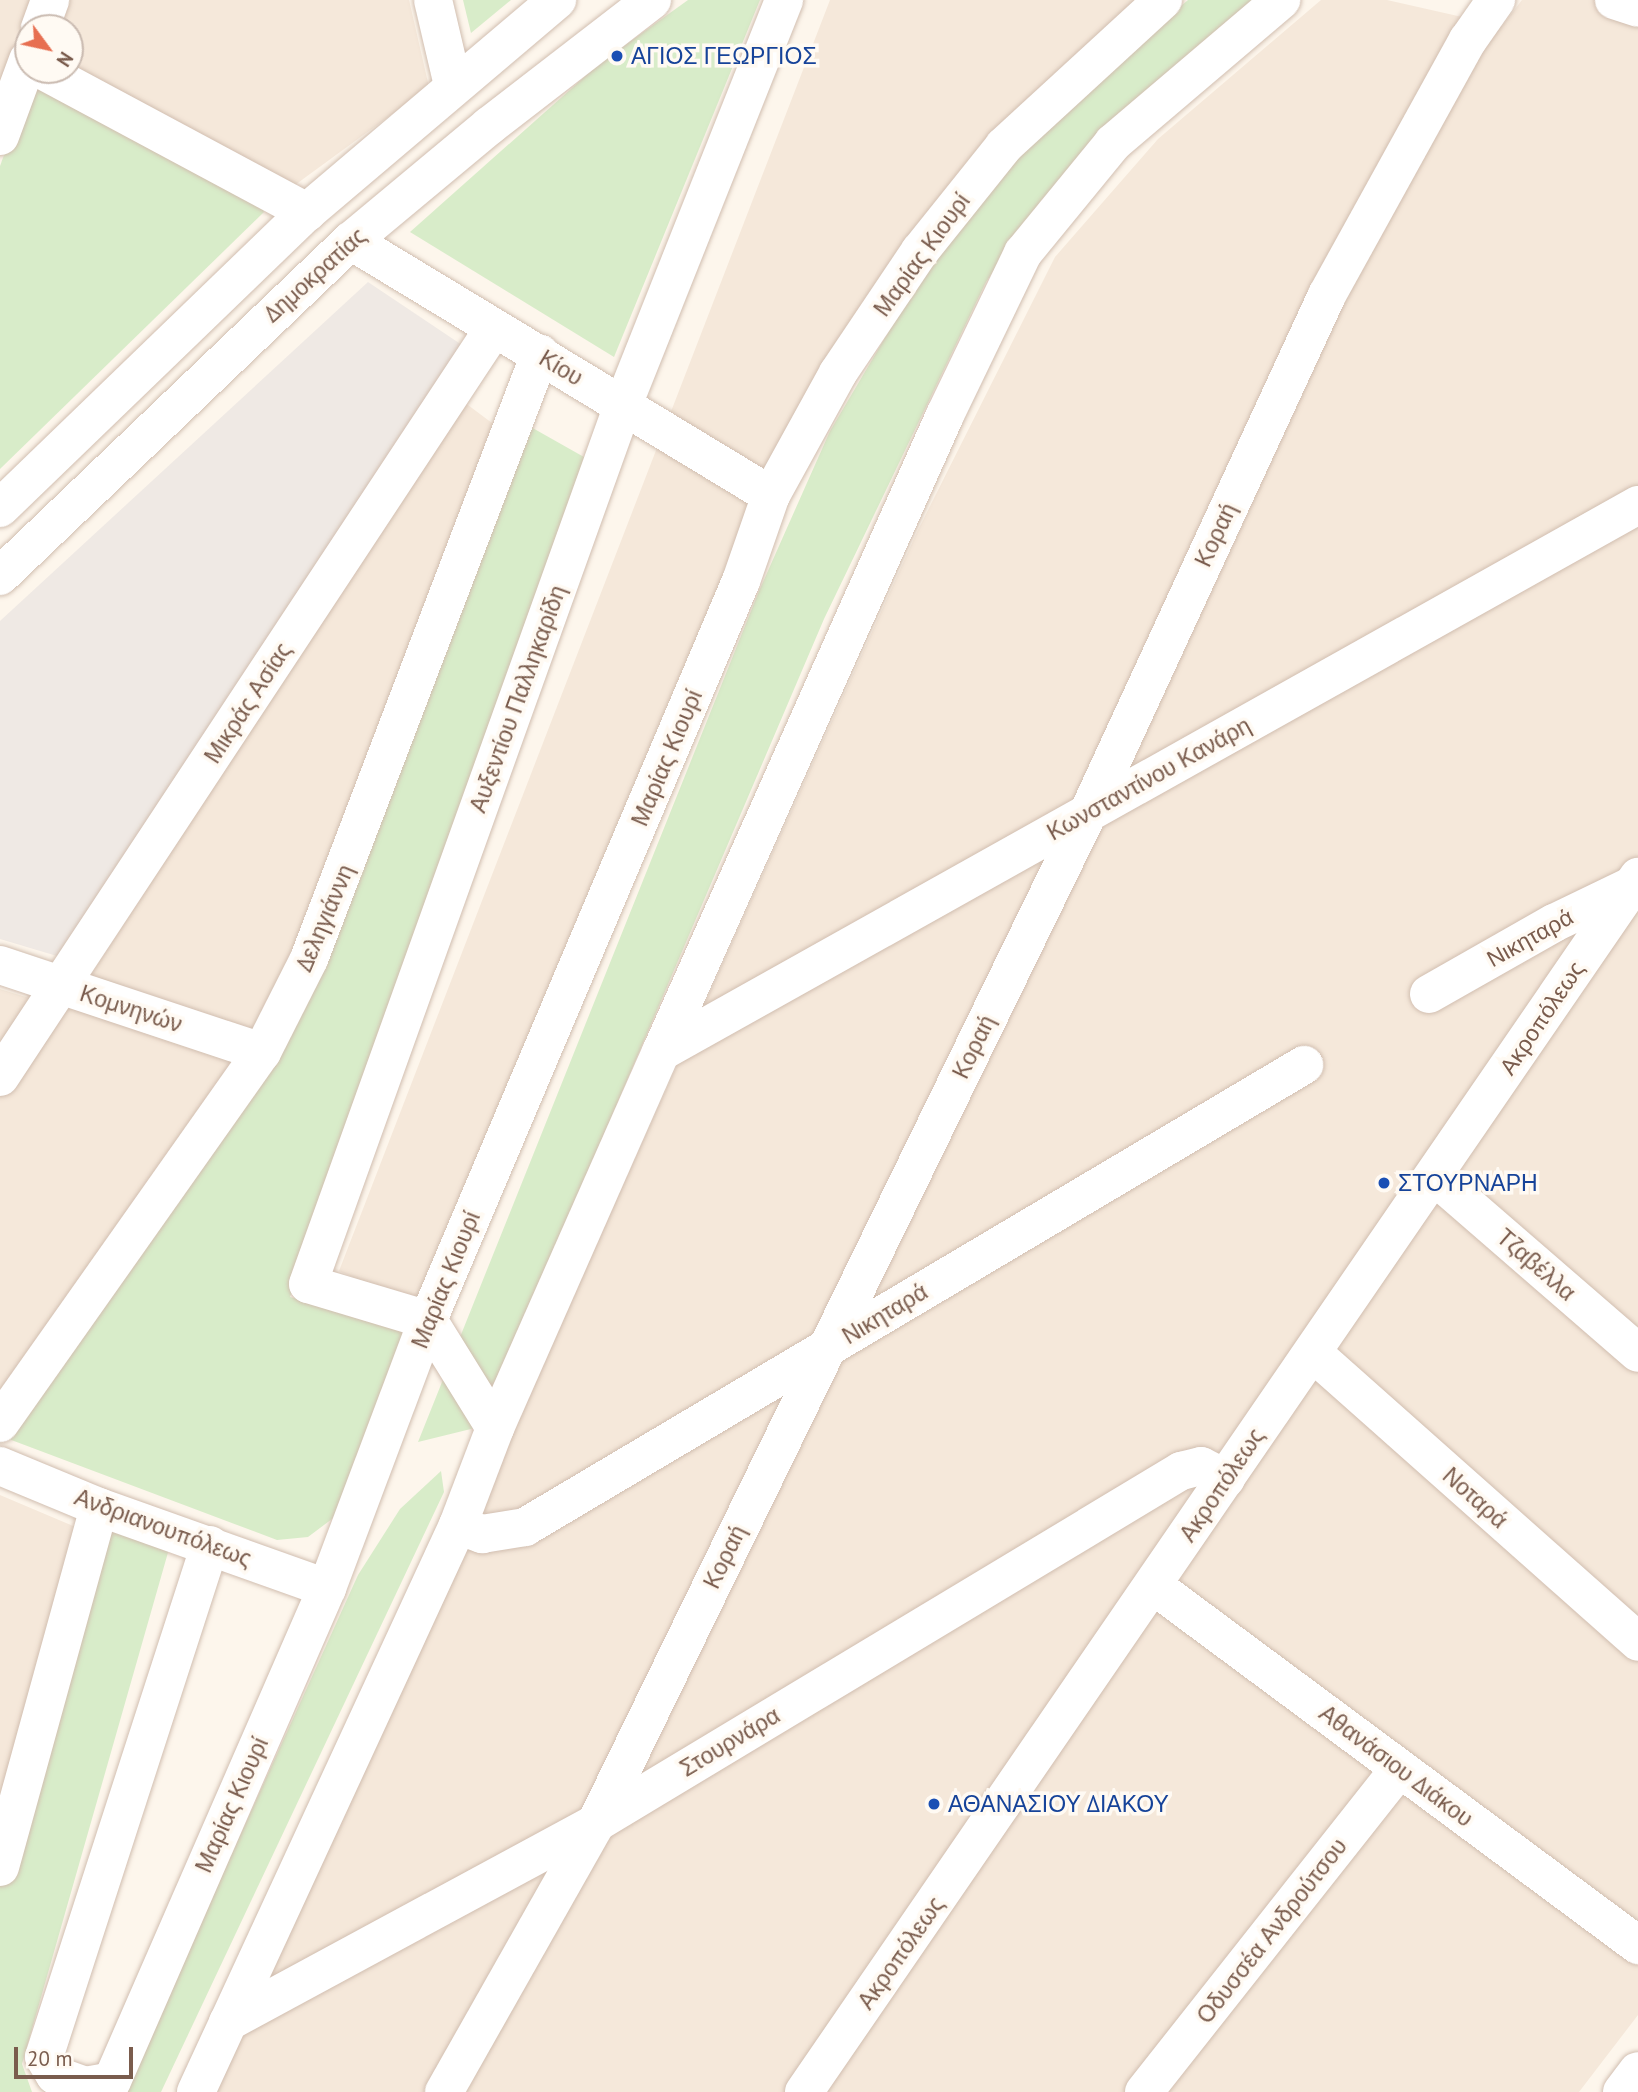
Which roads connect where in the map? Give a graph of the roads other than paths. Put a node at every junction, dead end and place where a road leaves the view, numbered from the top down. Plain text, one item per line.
1 (433, 0) edge
2 (557, 0) edge
3 (652, 0) edge
4 (784, 0) edge
5 (1163, 0) edge
6 (1281, 0) edge
7 (1496, 0) edge
8 (1614, 0) edge
9 (1638, 8) edge
10 (19, 84) edge
11 (68, 84) edge
12 (453, 85) junction
13 (0, 136) edge
14 (307, 212) junction
15 (351, 241) junction
16 (494, 328) junction
17 (540, 354) junction
18 (623, 405) junction
19 (771, 495) junction
20 (1638, 505) edge
21 (0, 508) edge
22 (0, 576) edge
23 (1088, 813) junction
24 (1636, 883) edge
25 (0, 965) edge
26 (61, 986) junction
27 (1429, 994) dead end
28 (262, 1052) junction
29 (661, 1052) junction
30 (1304, 1065) dead end
31 (0, 1077) edge
32 (1434, 1176) junction
33 (428, 1320) junction
34 (826, 1349) junction
35 (1313, 1353) junction
36 (1638, 1353) edge
37 (0, 1423) edge
38 (495, 1429) junction
39 (0, 1466) edge
40 (1226, 1479) junction
41 (99, 1507) junction
42 (458, 1525) junction
43 (210, 1545) junction
44 (1154, 1586) junction
45 (327, 1588) junction
46 (1638, 1642) edge
47 (1399, 1769) junction
48 (597, 1823) junction
49 (0, 1867) edge
50 (1638, 1945) edge
51 (228, 2022) junction
52 (1638, 2071) edge
53 (799, 2089) edge
54 (196, 2092) edge
55 (444, 2092) edge
56 (1144, 2092) edge
57 (1622, 2092) edge

1 - 12 street
2 - 12 street
3 - 15 street, Δημοκρατίας
4 - 18 street, Αυξεντίου Παλληκαρίδη
5 - 19 street, Μαρίας Κιουρί
6 - 29 street
7 - 23 street, Κοραή
8 - 9 street
10 - 13 street
11 - 14 street
12 - 14 street
14 - 21 street
15 - 16 street, Κίου
15 - 22 street, Δημοκρατίας
16 - 17 street, Κίου
16 - 26 street, Μικράς Ασίας
17 - 18 street, Κίου
17 - 28 street, Δεληγιάννη
18 - 19 street, Κίου
18 - 33 street, Αυξεντίου Παλληκαρίδη
19 - 33 street, Μαρίας Κιουρί
20 - 23 street, Κωνσταντίνου Κανάρη
23 - 29 street, Κωνσταντίνου Κανάρη
23 - 34 street, Κοραή
24 - 27 street, Νικηταρά
24 - 32 street, Ακροπόλεως
25 - 26 street, Κομνηνών
26 - 28 street, Κομνηνών
26 - 31 street, Μικράς Ασίας
28 - 37 street, Δεληγιάννη
29 - 38 street
30 - 34 street, Νικηταρά
32 - 35 street, Ακροπόλεως
32 - 36 street, Τζαβέλλα
33 - 38 street
33 - 45 street, Μαρίας Κιουρί
34 - 42 street, Νικηταρά
34 - 48 street, Κοραή
35 - 40 street, Ακροπόλεως
35 - 46 street, Νοταρά
38 - 42 street
39 - 41 street, Ανδριανουπόλεως
40 - 44 street, Ακροπόλεως
40 - 48 street, Στουρνάρα
41 - 43 street, Ανδριανουπόλεως
41 - 49 street
42 - 51 street
43 - 45 street, Ανδριανουπόλεως
43 - 45 street, Μαρίας Κιουρί
44 - 47 street, Αθανάσιου Διάκου
44 - 53 street, Ακροπόλεως
47 - 50 street, Αθανάσιου Διάκου
47 - 56 street, Οδυσσέα Ανδρούτσου
48 - 51 street, Στουρνάρα
48 - 55 street, Κοραή
51 - 54 street
52 - 57 street

